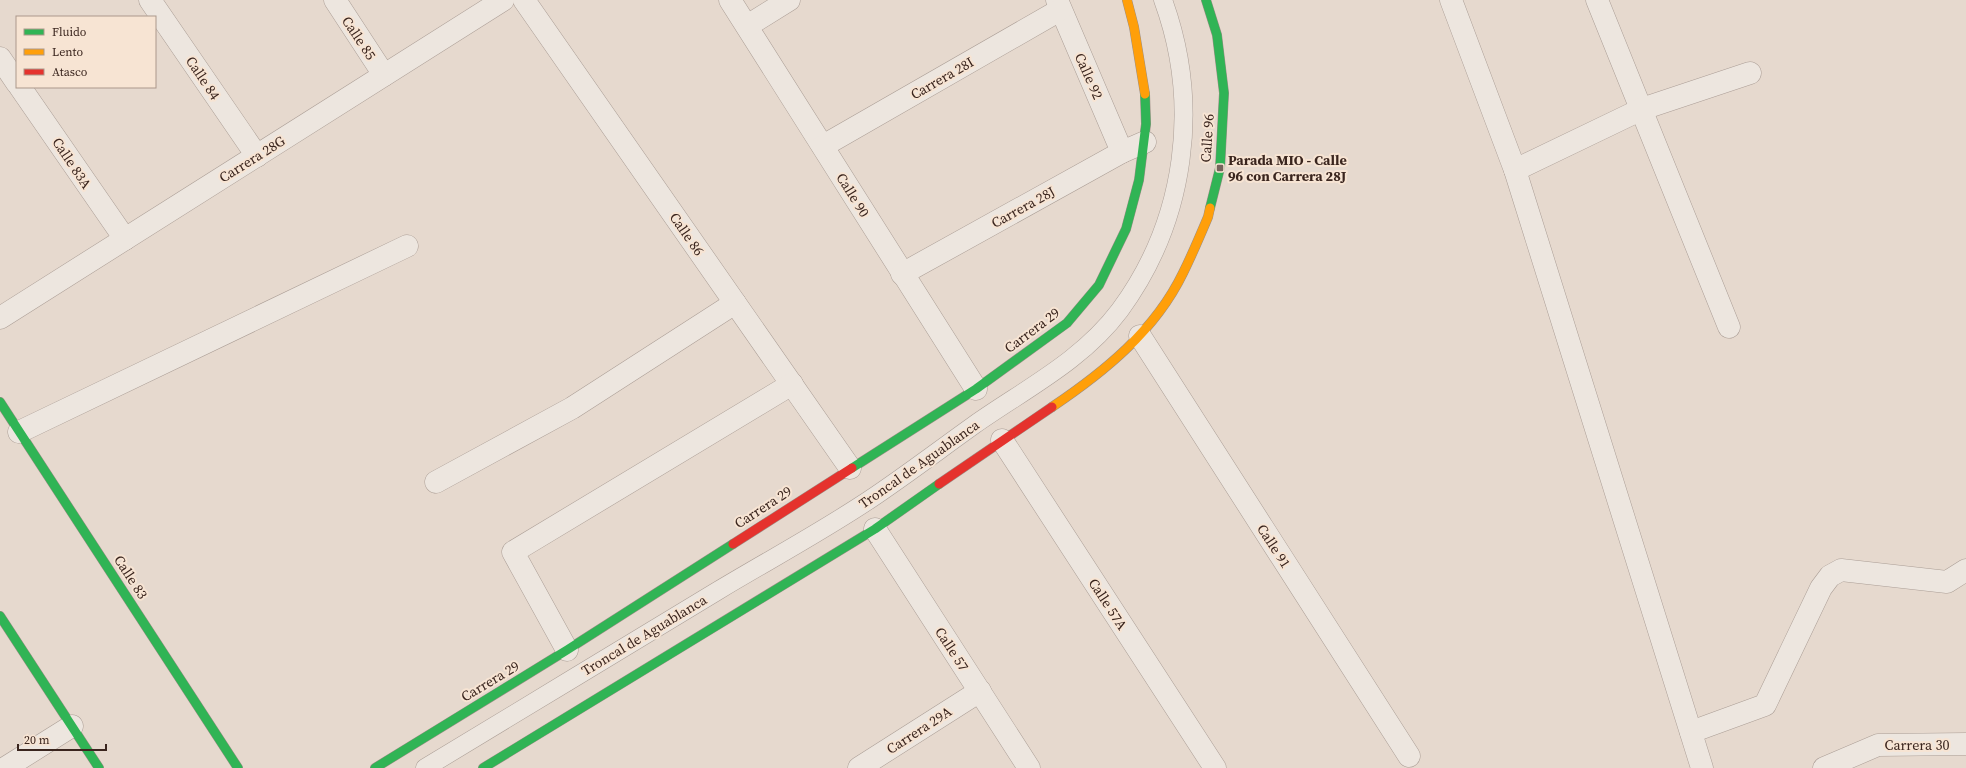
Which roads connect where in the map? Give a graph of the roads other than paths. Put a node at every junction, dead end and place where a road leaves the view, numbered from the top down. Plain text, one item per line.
1 (150, 0) edge
2 (335, 0) edge
3 (503, 0) edge
4 (524, 0) edge
5 (730, 0) edge
6 (789, 0) edge
7 (1127, 0) edge
8 (1163, 0) edge
9 (1206, 0) edge
10 (1451, 0) edge
11 (1597, 0) edge
12 (1059, 5) edge
13 (746, 26) junction
14 (0, 58) edge
15 (1750, 73) dead end
16 (384, 75) junction
17 (16, 82) edge
18 (21, 88) edge
19 (1642, 108) junction
20 (1145, 142) junction
21 (823, 146) junction
22 (1122, 152) junction
23 (257, 156) junction
24 (1515, 170) junction
25 (125, 239) junction
26 (407, 246) dead end
27 (902, 274) junction
28 (735, 304) junction
29 (0, 318) edge
30 (1729, 327) dead end
31 (1140, 336) junction
32 (792, 384) junction
33 (976, 389) junction
34 (0, 402) edge
35 (19, 432) junction
36 (1002, 440) junction
37 (850, 468) junction
38 (436, 482) dead end
39 (875, 529) junction
40 (1966, 570) edge
41 (0, 616) edge
42 (567, 650) junction
43 (980, 691) junction
44 (72, 726) junction
45 (1691, 732) junction
46 (1966, 744) edge
47 (1409, 756) dead end
48 (5, 768) edge
49 (99, 768) edge
50 (238, 768) edge
51 (375, 768) edge
52 (424, 768) edge
53 (483, 768) edge
54 (859, 768) edge
55 (1029, 768) edge
56 (1215, 768) edge
57 (1702, 768) edge
58 (1824, 768) edge

1 - 23 street, Calle 84
2 - 16 street, Calle 85
3 - 16 street, Carrera 28G
4 - 28 street, Calle 86
5 - 13 street, Calle 90
6 - 13 street
7 - 20 street
8 - 52 lane, Troncal de Aguablanca
9 - 31 street, Calle 96
10 - 24 street
11 - 19 street
12 - 21 street, Carrera 28I
12 - 22 street, Calle 92
13 - 21 street, Calle 90
14 - 17 street
15 - 19 street
16 - 23 street, Carrera 28G
18 - 25 street, Calle 83A
19 - 24 street
19 - 30 street
20 - 22 street, Carrera 28J
20 - 33 street, Carrera 29
21 - 27 street, Calle 90
22 - 27 street, Carrera 28J
23 - 25 street, Carrera 28G
24 - 45 street
25 - 29 street, Carrera 28G
26 - 35 street
27 - 33 street, Calle 90
28 - 32 street, Calle 86
28 - 38 street
31 - 36 street
31 - 47 street, Calle 91
32 - 37 street, Calle 86
32 - 42 street
33 - 37 street, Carrera 29
34 - 35 street, Calle 83
35 - 50 street, Calle 83
36 - 39 street
36 - 56 street, Calle 57A
37 - 42 street, Carrera 29
39 - 43 street, Calle 57
39 - 53 street
40 - 45 street
41 - 44 street
42 - 51 street, Carrera 29
43 - 54 street, Carrera 29A
43 - 55 street, Calle 57
44 - 48 street
44 - 49 street
45 - 57 street
46 - 58 street, Carrera 30

